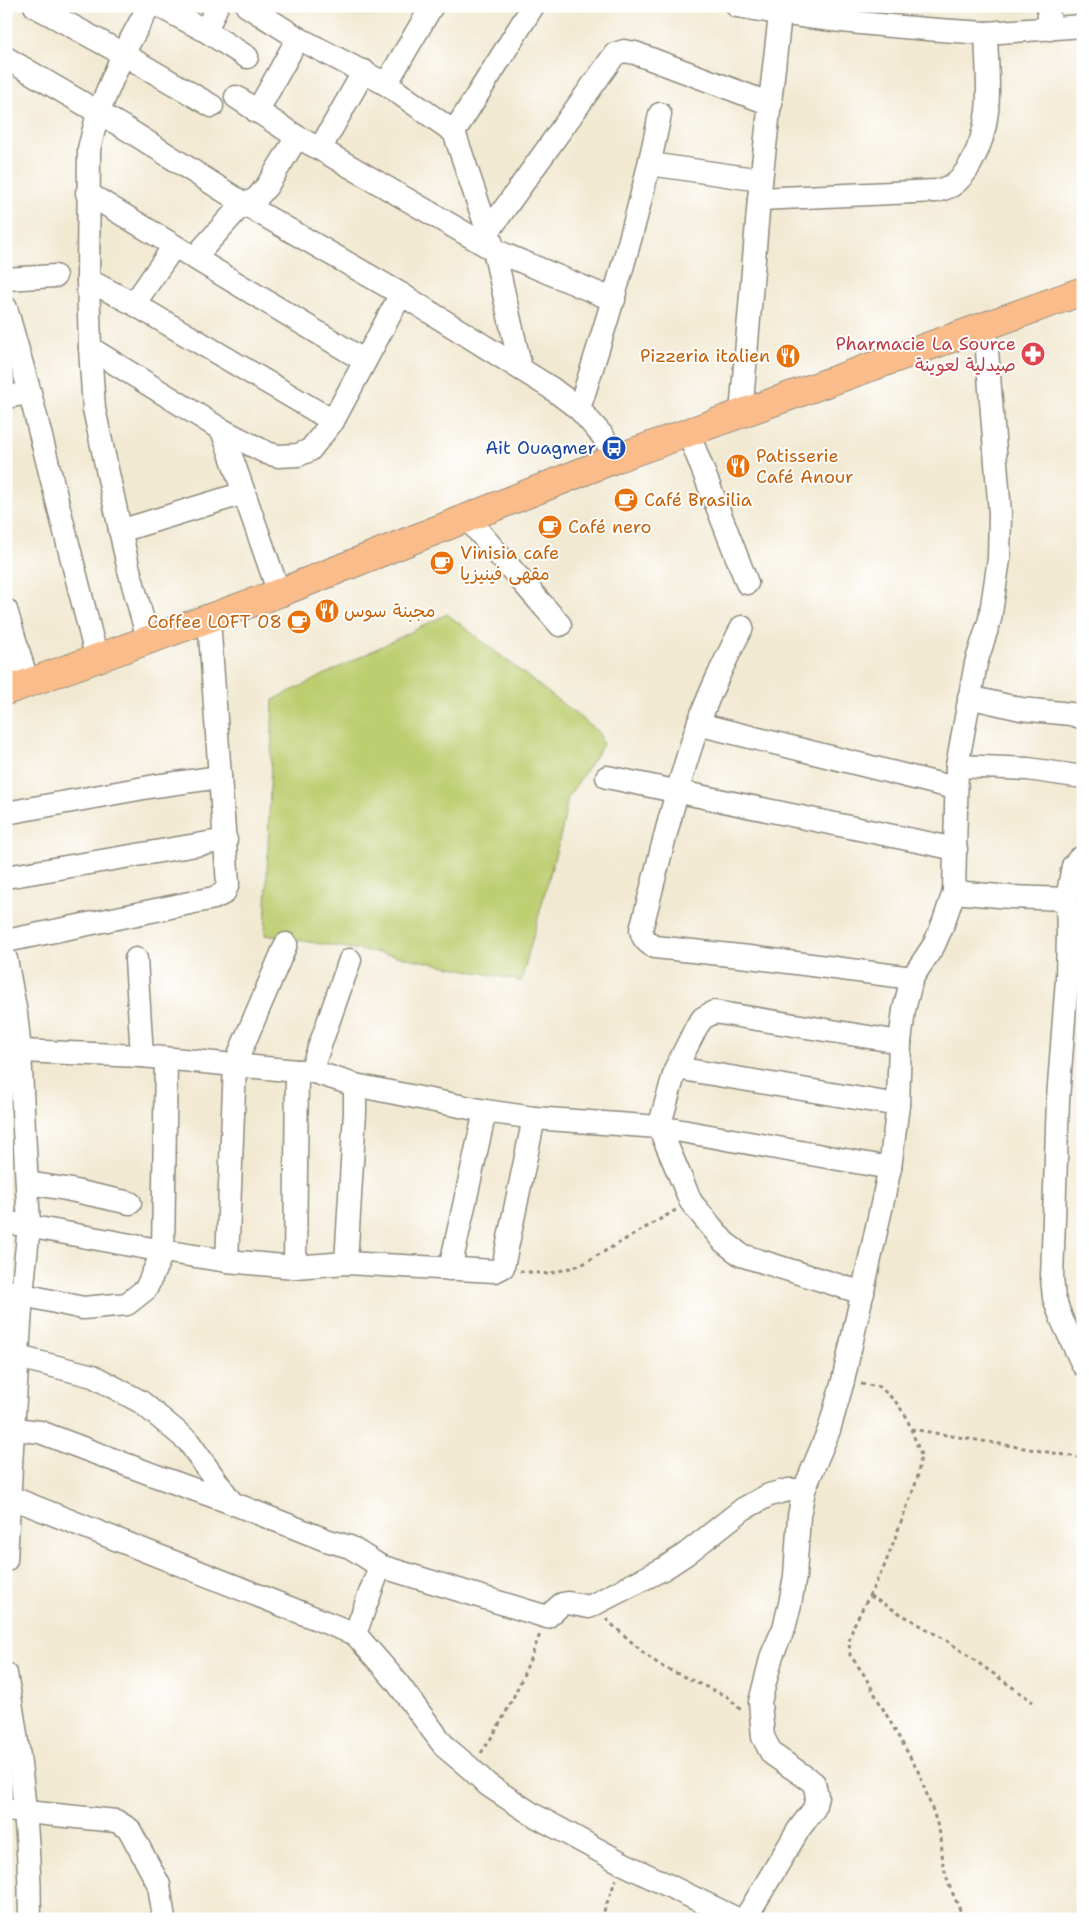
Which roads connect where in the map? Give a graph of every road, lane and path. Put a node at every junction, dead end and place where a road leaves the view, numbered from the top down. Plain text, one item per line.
1 (35, 6) edge
2 (149, 6) edge
3 (159, 6) edge
4 (217, 6) edge
5 (247, 6) edge
6 (432, 6) edge
7 (533, 6) edge
8 (737, 6) edge
9 (1048, 6) edge
10 (780, 10) edge
11 (884, 16) edge
12 (1083, 26) edge
13 (1050, 29) junction
14 (206, 31) junction
15 (986, 33) junction
16 (298, 38) junction
17 (124, 54) junction
18 (247, 57) dead end
19 (6, 58) edge
20 (364, 71) junction
21 (386, 84) junction
22 (236, 97) dead end
23 (771, 104) junction
24 (212, 106) dead end
25 (258, 112) junction
26 (98, 113) junction
27 (660, 114) dead end
28 (454, 132) junction
29 (297, 137) junction
30 (320, 148) junction
31 (650, 164) junction
32 (760, 190) junction
33 (87, 193) junction
34 (246, 205) junction
35 (491, 241) junction
36 (174, 246) junction
37 (196, 258) junction
38 (55, 276) dead end
39 (6, 279) edge
40 (88, 280) junction
41 (1083, 291) edge
42 (401, 294) junction
43 (614, 300) junction
44 (134, 304) junction
45 (7, 313) edge
46 (985, 326) junction
47 (90, 348) junction
48 (364, 361) junction
49 (521, 370) junction
50 (30, 393) junction
51 (6, 396) edge
52 (579, 409) junction
53 (741, 414) junction
54 (332, 421) junction
55 (222, 430) junction
56 (688, 432) junction
57 (617, 458) junction
58 (244, 493) junction
59 (466, 517) junction
60 (120, 531) junction
61 (747, 583) dead end
62 (278, 592) junction
63 (6, 610) edge
64 (209, 619) junction
65 (560, 625) dead end
66 (742, 627) dead end
67 (148, 639) junction
68 (97, 659) junction
69 (17, 687) edge
70 (969, 697) junction
71 (1083, 718) edge
72 (698, 724) junction
73 (220, 777) junction
74 (607, 777) dead end
75 (956, 777) junction
76 (1083, 778) edge
77 (677, 792) junction
78 (6, 813) edge
79 (226, 840) junction
80 (956, 849) junction
81 (1083, 857) edge
82 (6, 877) edge
83 (954, 892) junction
84 (1067, 899) junction
85 (6, 941) edge
86 (286, 944) dead end
87 (6, 959) edge
88 (136, 959) dead end
89 (350, 960) dead end
90 (912, 978) junction
91 (11, 1014) edge
92 (900, 1042) junction
93 (20, 1050) junction
94 (142, 1056) junction
95 (166, 1060) junction
96 (235, 1064) junction
97 (676, 1068) junction
98 (304, 1071) junction
99 (14, 1079) edge
100 (355, 1085) junction
101 (898, 1105) junction
102 (485, 1111) junction
103 (534, 1118) junction
104 (659, 1127) junction
105 (16, 1146) edge
106 (890, 1168) junction
107 (28, 1184) junction
108 (691, 1202) junction
109 (130, 1203) dead end
110 (6, 1222) edge
111 (29, 1226) junction
112 (162, 1251) junction
113 (227, 1261) junction
114 (346, 1263) junction
115 (294, 1267) junction
116 (503, 1267) junction
117 (450, 1269) junction
118 (14, 1292) edge
119 (863, 1293) junction
120 (12, 1355) edge
121 (1083, 1365) edge
122 (843, 1381) junction
123 (9, 1429) edge
124 (910, 1429) junction
125 (1083, 1458) edge
126 (804, 1490) junction
127 (10, 1497) junction
128 (232, 1503) junction
129 (6, 1560) edge
130 (380, 1566) junction
131 (870, 1596) junction
132 (589, 1607) junction
133 (547, 1617) junction
134 (355, 1634) junction
135 (6, 1674) edge
136 (1033, 1702) dead end
137 (743, 1712) dead end
138 (470, 1768) junction
139 (15, 1810) edge
140 (622, 1863) junction
141 (30, 1919) edge
142 (164, 1919) edge
143 (602, 1919) edge
144 (737, 1919) edge
145 (745, 1919) edge
146 (964, 1919) edge

1 - 17 street
2 - 17 street
3 - 14 street
4 - 14 street
5 - 16 street
6 - 21 street
7 - 28 street
8 - 10 street
9 - 13 street
10 - 11 street
10 - 23 street
11 - 15 street
12 - 13 street
13 - 15 street
14 - 18 street
15 - 32 street
16 - 20 street
16 - 25 street
17 - 24 street
17 - 26 street
19 - 26 street
20 - 21 street
20 - 30 street
21 - 28 street
22 - 25 street
23 - 32 street
23 - 35 street
25 - 29 street
26 - 33 street
26 - 34 street
27 - 31 street
28 - 35 street
29 - 30 street
29 - 34 street
30 - 35 street
31 - 32 street
31 - 43 street
32 - 53 street
33 - 36 street
33 - 40 street
34 - 37 street
34 - 42 street
35 - 43 street
35 - 49 street
36 - 37 street
36 - 44 street
37 - 48 street
38 - 39 street
40 - 44 street
40 - 47 street
41 - 46 main road
42 - 48 street
42 - 49 street
43 - 52 street
44 - 54 street
45 - 50 street
46 - 53 main road
46 - 70 street
47 - 55 street
47 - 60 street
48 - 54 street
49 - 52 street
50 - 51 street
50 - 68 street
52 - 57 street
53 - 56 main road
54 - 55 street
55 - 58 street
56 - 57 main road
56 - 61 street
57 - 59 main road
58 - 60 street
58 - 62 street
59 - 62 main road
59 - 65 street
60 - 67 street
62 - 64 main road
63 - 69 street
64 - 67 main road
64 - 73 street
66 - 72 street
67 - 68 main road
68 - 69 main road
70 - 71 street
70 - 75 street
72 - 75 street
72 - 77 street
73 - 78 street
73 - 79 street
74 - 77 street
75 - 76 street
75 - 80 street
77 - 80 street
77 - 90 street
79 - 82 street
79 - 85 street
80 - 83 street
81 - 84 street
83 - 84 street
83 - 90 street
84 - 121 street
86 - 96 street
87 - 91 street
88 - 94 street
89 - 98 street
90 - 92 street
91 - 93 street
92 - 97 street
92 - 101 street
93 - 94 street
93 - 99 street
94 - 95 street
95 - 96 street
95 - 112 street
96 - 98 street
96 - 113 street
97 - 101 street
97 - 104 street
98 - 100 street
98 - 115 street
99 - 105 street
100 - 102 street
100 - 114 street
101 - 106 street
102 - 103 street
102 - 117 street
103 - 104 street
103 - 116 street
104 - 106 street
104 - 108 street
105 - 107 street
106 - 119 street
107 - 109 street
107 - 111 street
108 - 116 path
108 - 119 street
110 - 111 street
111 - 112 street
111 - 118 street
112 - 113 street
112 - 118 street
113 - 115 street
114 - 115 street
114 - 117 street
116 - 117 street
118 - 120 street
119 - 122 street
120 - 123 street
120 - 128 street
122 - 124 path
122 - 126 street
123 - 127 street
123 - 128 street
124 - 125 path
124 - 131 path
126 - 132 street
126 - 145 street
127 - 129 street
127 - 134 street
128 - 130 street
130 - 133 street
130 - 134 street
131 - 136 path
131 - 146 path
132 - 133 street
132 - 137 path
133 - 138 path
134 - 138 street
135 - 139 street
138 - 140 street
139 - 141 street
139 - 142 street
140 - 143 path
140 - 144 street

